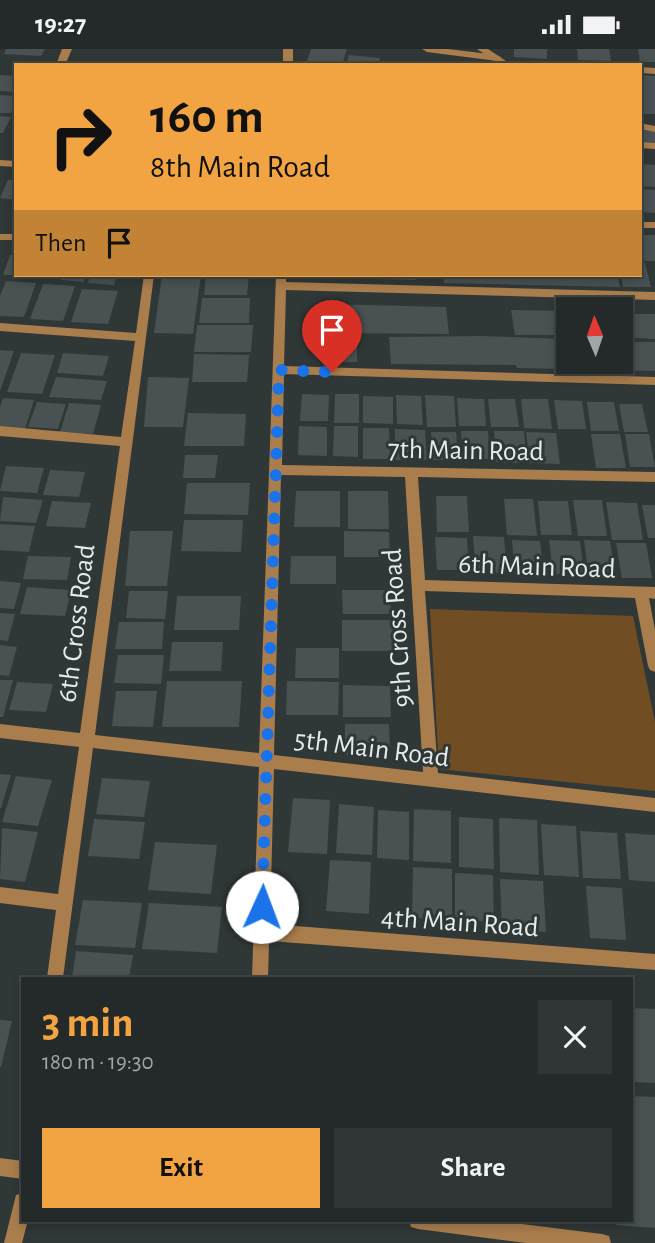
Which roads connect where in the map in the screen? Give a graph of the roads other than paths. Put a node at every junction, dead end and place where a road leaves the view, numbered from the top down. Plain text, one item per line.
1 (427, 49) edge
2 (482, 49) edge
3 (496, 58) junction
4 (505, 63) edge
5 (14, 161) edge
6 (0, 163) edge
7 (149, 277) edge
8 (281, 280) edge
9 (655, 296) edge
10 (0, 327) edge
11 (141, 337) junction
12 (279, 370) junction
13 (655, 381) edge
14 (0, 431) edge
15 (127, 442) junction
16 (276, 470) junction
17 (411, 473) junction
18 (655, 477) edge
19 (418, 585) junction
20 (648, 593) edge
21 (655, 666) edge
22 (0, 731) edge
23 (88, 741) junction
24 (267, 761) junction
25 (431, 781) junction
26 (655, 805) edge
27 (0, 895) edge
28 (65, 903) junction
29 (261, 932) junction
30 (655, 962) edge
31 (55, 977) edge
32 (260, 977) edge
33 (0, 1167) edge
34 (21, 1170) edge
35 (21, 1210) edge
36 (434, 1222) edge
37 (13, 1243) edge
38 (602, 1243) edge

1 - 3 street
2 - 3 street
3 - 4 street
5 - 6 street
7 - 11 street, 6th Cross Road
8 - 9 street
8 - 12 street
10 - 11 street
11 - 15 street, 6th Cross Road
12 - 13 street
12 - 16 street
14 - 15 street
15 - 23 street, 6th Cross Road
16 - 17 street, 7th Main Road
16 - 24 street
17 - 18 street, 7th Main Road
17 - 19 street, 9th Cross Road
19 - 20 street, 6th Main Road
19 - 25 street, 9th Cross Road
20 - 21 street
22 - 23 street, 5th Main Road
23 - 24 street, 5th Main Road
23 - 28 street, 6th Cross Road
24 - 25 street, 5th Main Road
24 - 29 street
25 - 26 street, 5th Main Road
27 - 28 street
28 - 31 street, 6th Cross Road
29 - 30 street, 4th Main Road
29 - 32 street
33 - 34 street
35 - 37 street
36 - 38 street

